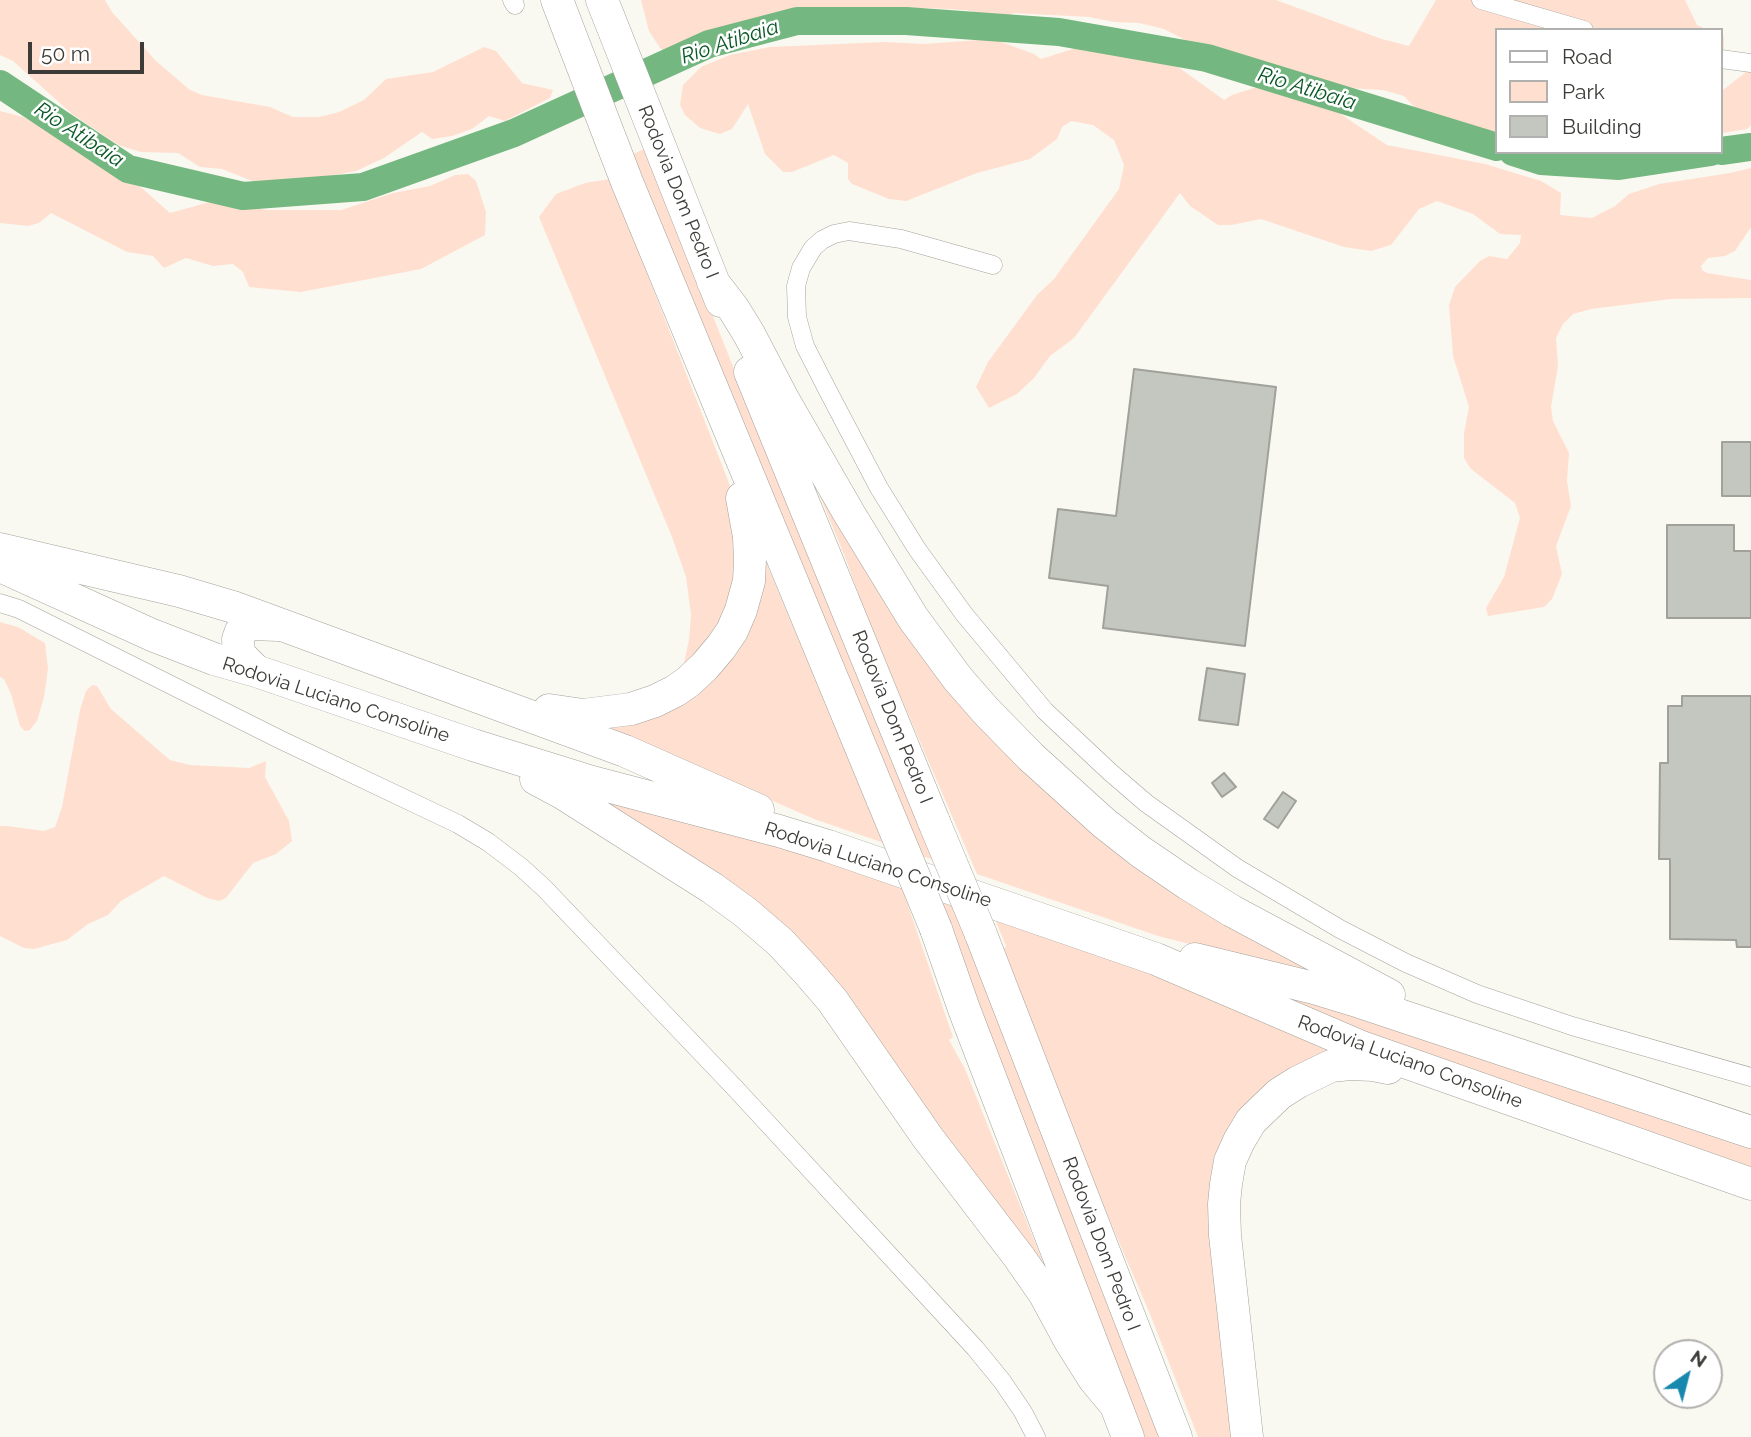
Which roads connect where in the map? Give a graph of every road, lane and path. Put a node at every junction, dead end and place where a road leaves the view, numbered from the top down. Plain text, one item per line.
1 (1481, 0) edge
2 (604, 6) edge
3 (562, 14) edge
4 (1577, 28) edge
5 (1723, 59) edge
6 (1751, 63) edge
7 (993, 265) dead end
8 (713, 282) junction
9 (739, 455) junction
10 (0, 549) edge
11 (0, 566) edge
12 (0, 603) edge
13 (279, 625) junction
14 (256, 671) junction
15 (493, 702) junction
16 (473, 745) junction
17 (1478, 1040) junction
18 (1426, 1069) junction
19 (1751, 1077) edge
20 (1751, 1132) edge
21 (1751, 1184) edge
22 (1114, 1403) junction
23 (1036, 1437) edge
24 (1128, 1437) edge
25 (1175, 1437) edge
26 (1247, 1437) edge

1 - 4 street
2 - 8 highway, Rodovia Dom Pedro I
3 - 9 highway, Rodovia Dom Pedro I
5 - 6 street
7 - 19 street
8 - 17 highway
8 - 25 highway, Rodovia Dom Pedro I, bridge
9 - 15 highway
9 - 22 highway, Rodovia Dom Pedro I, bridge
10 - 13 highway, Rodovia Luciano Consoline
11 - 14 highway, Rodovia Luciano Consoline
12 - 23 street
13 - 14 highway
13 - 15 highway, Rodovia Luciano Consoline
14 - 16 highway, Rodovia Luciano Consoline
15 - 17 highway, Rodovia Luciano Consoline
16 - 18 highway, Rodovia Luciano Consoline
16 - 22 highway
17 - 20 highway, Rodovia Luciano Consoline
18 - 21 highway, Rodovia Luciano Consoline
18 - 26 highway
22 - 24 highway, Rodovia Dom Pedro I

